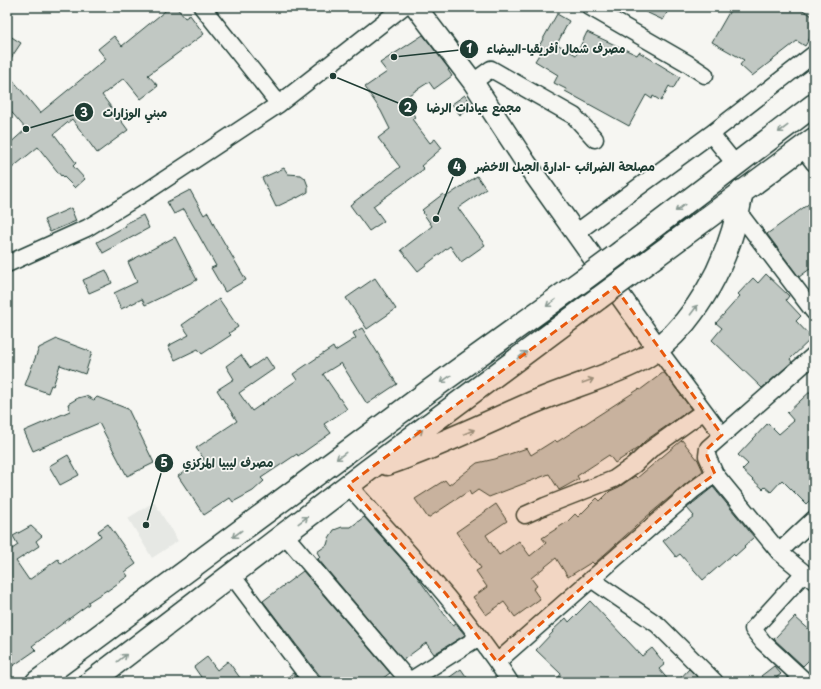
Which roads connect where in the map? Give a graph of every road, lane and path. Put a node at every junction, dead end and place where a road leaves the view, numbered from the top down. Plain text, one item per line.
1 (202, 7) edge
2 (403, 7) edge
3 (416, 7) edge
4 (590, 7) edge
5 (814, 54) edge
6 (705, 75) dead end
7 (473, 82) junction
8 (279, 104) junction
9 (814, 105) edge
10 (711, 134) junction
11 (595, 139) dead end
12 (810, 150) edge
13 (736, 165) junction
14 (742, 191) junction
15 (739, 213) junction
16 (577, 232) junction
17 (7, 264) edge
18 (814, 312) edge
19 (658, 349) junction
20 (814, 354) edge
21 (704, 411) junction
22 (722, 435) junction
23 (367, 471) junction
24 (715, 474) junction
25 (348, 485) junction
26 (525, 515) dead end
27 (814, 519) edge
28 (284, 534) junction
29 (779, 552) junction
30 (232, 574) junction
31 (809, 577) edge
32 (590, 579) junction
33 (479, 637) junction
34 (497, 662) junction
35 (37, 682) edge
36 (91, 682) edge
37 (312, 682) edge
38 (408, 682) edge
39 (510, 682) edge
40 (714, 682) edge
41 (806, 682) edge

1 - 8 street
2 - 8 street
3 - 7 street
4 - 6 street
5 - 10 street
7 - 11 street
7 - 16 street
8 - 17 street
9 -> 13 highway
10 - 13 street
10 - 16 street
12 - 14 highway
13 -> 35 highway, bridge
14 - 15 highway
23 -> 14 highway, bridge
15 - 18 street
19 -> 15 highway
16 - 19 street
19 - 21 street
23 -> 19 highway
20 - 22 street
21 - 22 street
21 - 26 street
22 - 24 street
23 - 25 highway
24 - 29 street
24 - 32 street
28 -> 25 highway
25 - 33 street
27 - 29 street
28 - 30 highway
28 - 38 street
29 - 31 street
36 -> 30 highway
30 - 37 street
31 - 41 street
32 - 34 street
32 - 40 street
33 - 34 street
33 - 38 street
34 - 39 street

